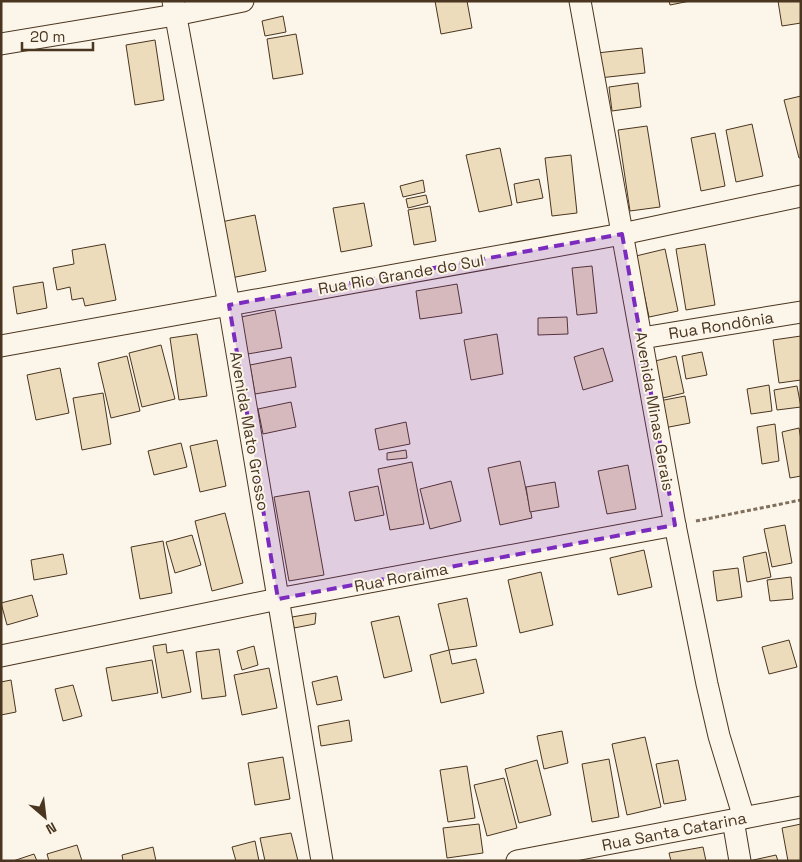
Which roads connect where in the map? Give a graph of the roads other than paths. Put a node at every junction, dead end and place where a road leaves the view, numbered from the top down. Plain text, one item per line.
1 (243, 1) edge
2 (580, 1) edge
3 (174, 8) edge
4 (1, 44) edge
5 (801, 196) edge
6 (622, 234) junction
7 (229, 304) junction
8 (801, 312) edge
9 (642, 338) junction
10 (1, 346) edge
11 (675, 525) junction
12 (278, 599) junction
13 (1, 656) edge
14 (801, 807) edge
15 (738, 819) junction
16 (322, 861) edge
17 (517, 861) edge
18 (740, 861) edge

1 - 3 street
2 - 6 street, Avenida Minas Gerais
3 - 4 street
3 - 7 street, Avenida Mato Grosso
5 - 6 street, Rua Rio Grande do Sul
6 - 7 street, Rua Rio Grande do Sul
6 - 9 street, Avenida Minas Gerais
7 - 10 street, Rua Rio Grande do Sul
7 - 12 street, Avenida Mato Grosso
8 - 9 street, Rua Rondônia
9 - 11 street, Avenida Minas Gerais
11 - 12 street, Rua Roraima
11 - 15 street, Avenida Minas Gerais
12 - 13 street, Rua Roraima
12 - 16 street, Avenida Mato Grosso
14 - 15 street, Rua Santa Catarina
15 - 17 street, Rua Santa Catarina
15 - 18 street, Avenida Minas Gerais

